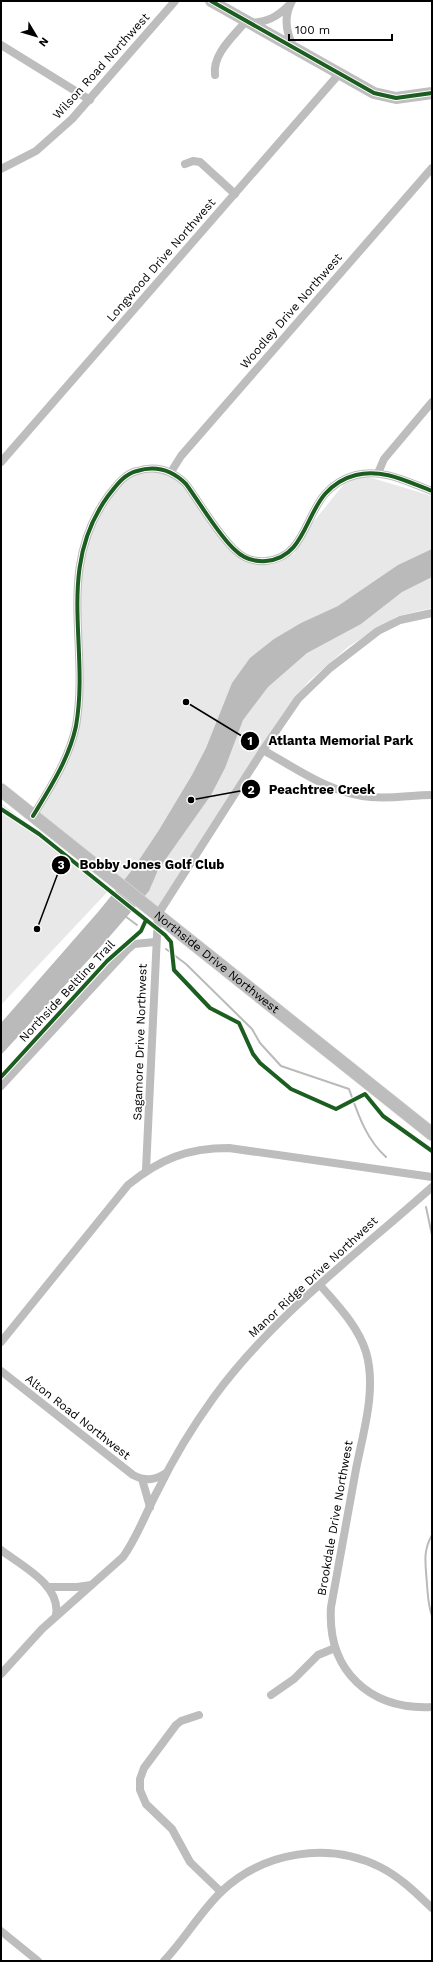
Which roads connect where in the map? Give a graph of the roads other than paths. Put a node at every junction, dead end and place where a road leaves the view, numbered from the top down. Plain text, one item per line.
1 (176, 1) edge
2 (211, 1) edge
3 (290, 3) edge
4 (248, 22) junction
5 (1, 45) edge
6 (295, 48) junction
7 (339, 74) junction
8 (215, 75) dead end
9 (432, 93) edge
10 (90, 100) junction
11 (185, 164) dead end
12 (432, 168) edge
13 (1, 169) edge
14 (235, 194) junction
15 (432, 402) edge
16 (1, 462) edge
17 (171, 472) junction
18 (378, 473) junction
19 (432, 491) edge
20 (432, 613) edge
21 (263, 750) junction
22 (1, 790) edge
23 (432, 795) edge
24 (33, 816) junction
25 (158, 914) junction
26 (156, 942) junction
27 (1, 1086) edge
28 (432, 1134) edge
29 (146, 1170) junction
30 (432, 1177) edge
31 (432, 1187) edge
32 (320, 1285) junction
33 (1, 1342) edge
34 (1, 1371) edge
35 (167, 1472) junction
36 (142, 1479) junction
37 (150, 1507) junction
38 (1, 1550) edge
39 (92, 1585) junction
40 (49, 1587) junction
41 (56, 1615) junction
42 (335, 1648) junction
43 (1, 1674) edge
44 (271, 1695) dead end
45 (432, 1707) edge
46 (199, 1715) dead end
47 (221, 1892) junction
48 (432, 1908) edge
49 (1, 1932) edge
50 (38, 1961) edge
51 (164, 1961) edge

1 - 10 street, Wilson Road Northwest
2 - 4 main road
3 - 4 street
3 - 6 street
4 - 6 main road
4 - 8 street
5 - 10 street
6 - 7 main road
7 - 9 main road
7 - 14 street, Longwood Drive Northwest
10 - 13 street, Wilson Road Northwest
11 - 14 street
12 - 17 street, Woodley Drive Northwest
14 - 16 street, Longwood Drive Northwest
15 - 18 street
17 - 18 street
17 - 24 street
18 - 19 street
20 - 21 street
21 - 23 street
21 - 25 street
22 - 24 main road, Northside Drive Northwest
24 - 25 main road, Northside Drive Northwest
25 - 26 street, Sagamore Drive Northwest
25 - 28 main road, Northside Drive Northwest
26 - 27 street
26 - 29 street, Sagamore Drive Northwest
29 - 30 street
29 - 33 street
31 - 32 street, Manor Ridge Drive Northwest
32 - 35 street, Manor Ridge Drive Northwest
32 - 42 street, Brookdale Drive Northwest
34 - 36 street, Alton Road Northwest
35 - 36 street
35 - 37 street, Manor Ridge Drive Northwest
36 - 37 street
37 - 39 street, Manor Ridge Drive Northwest
38 - 40 street
39 - 40 street
39 - 41 street, Manor Ridge Drive Northwest
40 - 41 street
41 - 43 street, Manor Ridge Drive Northwest
42 - 44 street
42 - 45 street, Brookdale Drive Northwest
46 - 47 street
47 - 48 street
47 - 51 street
49 - 50 street

